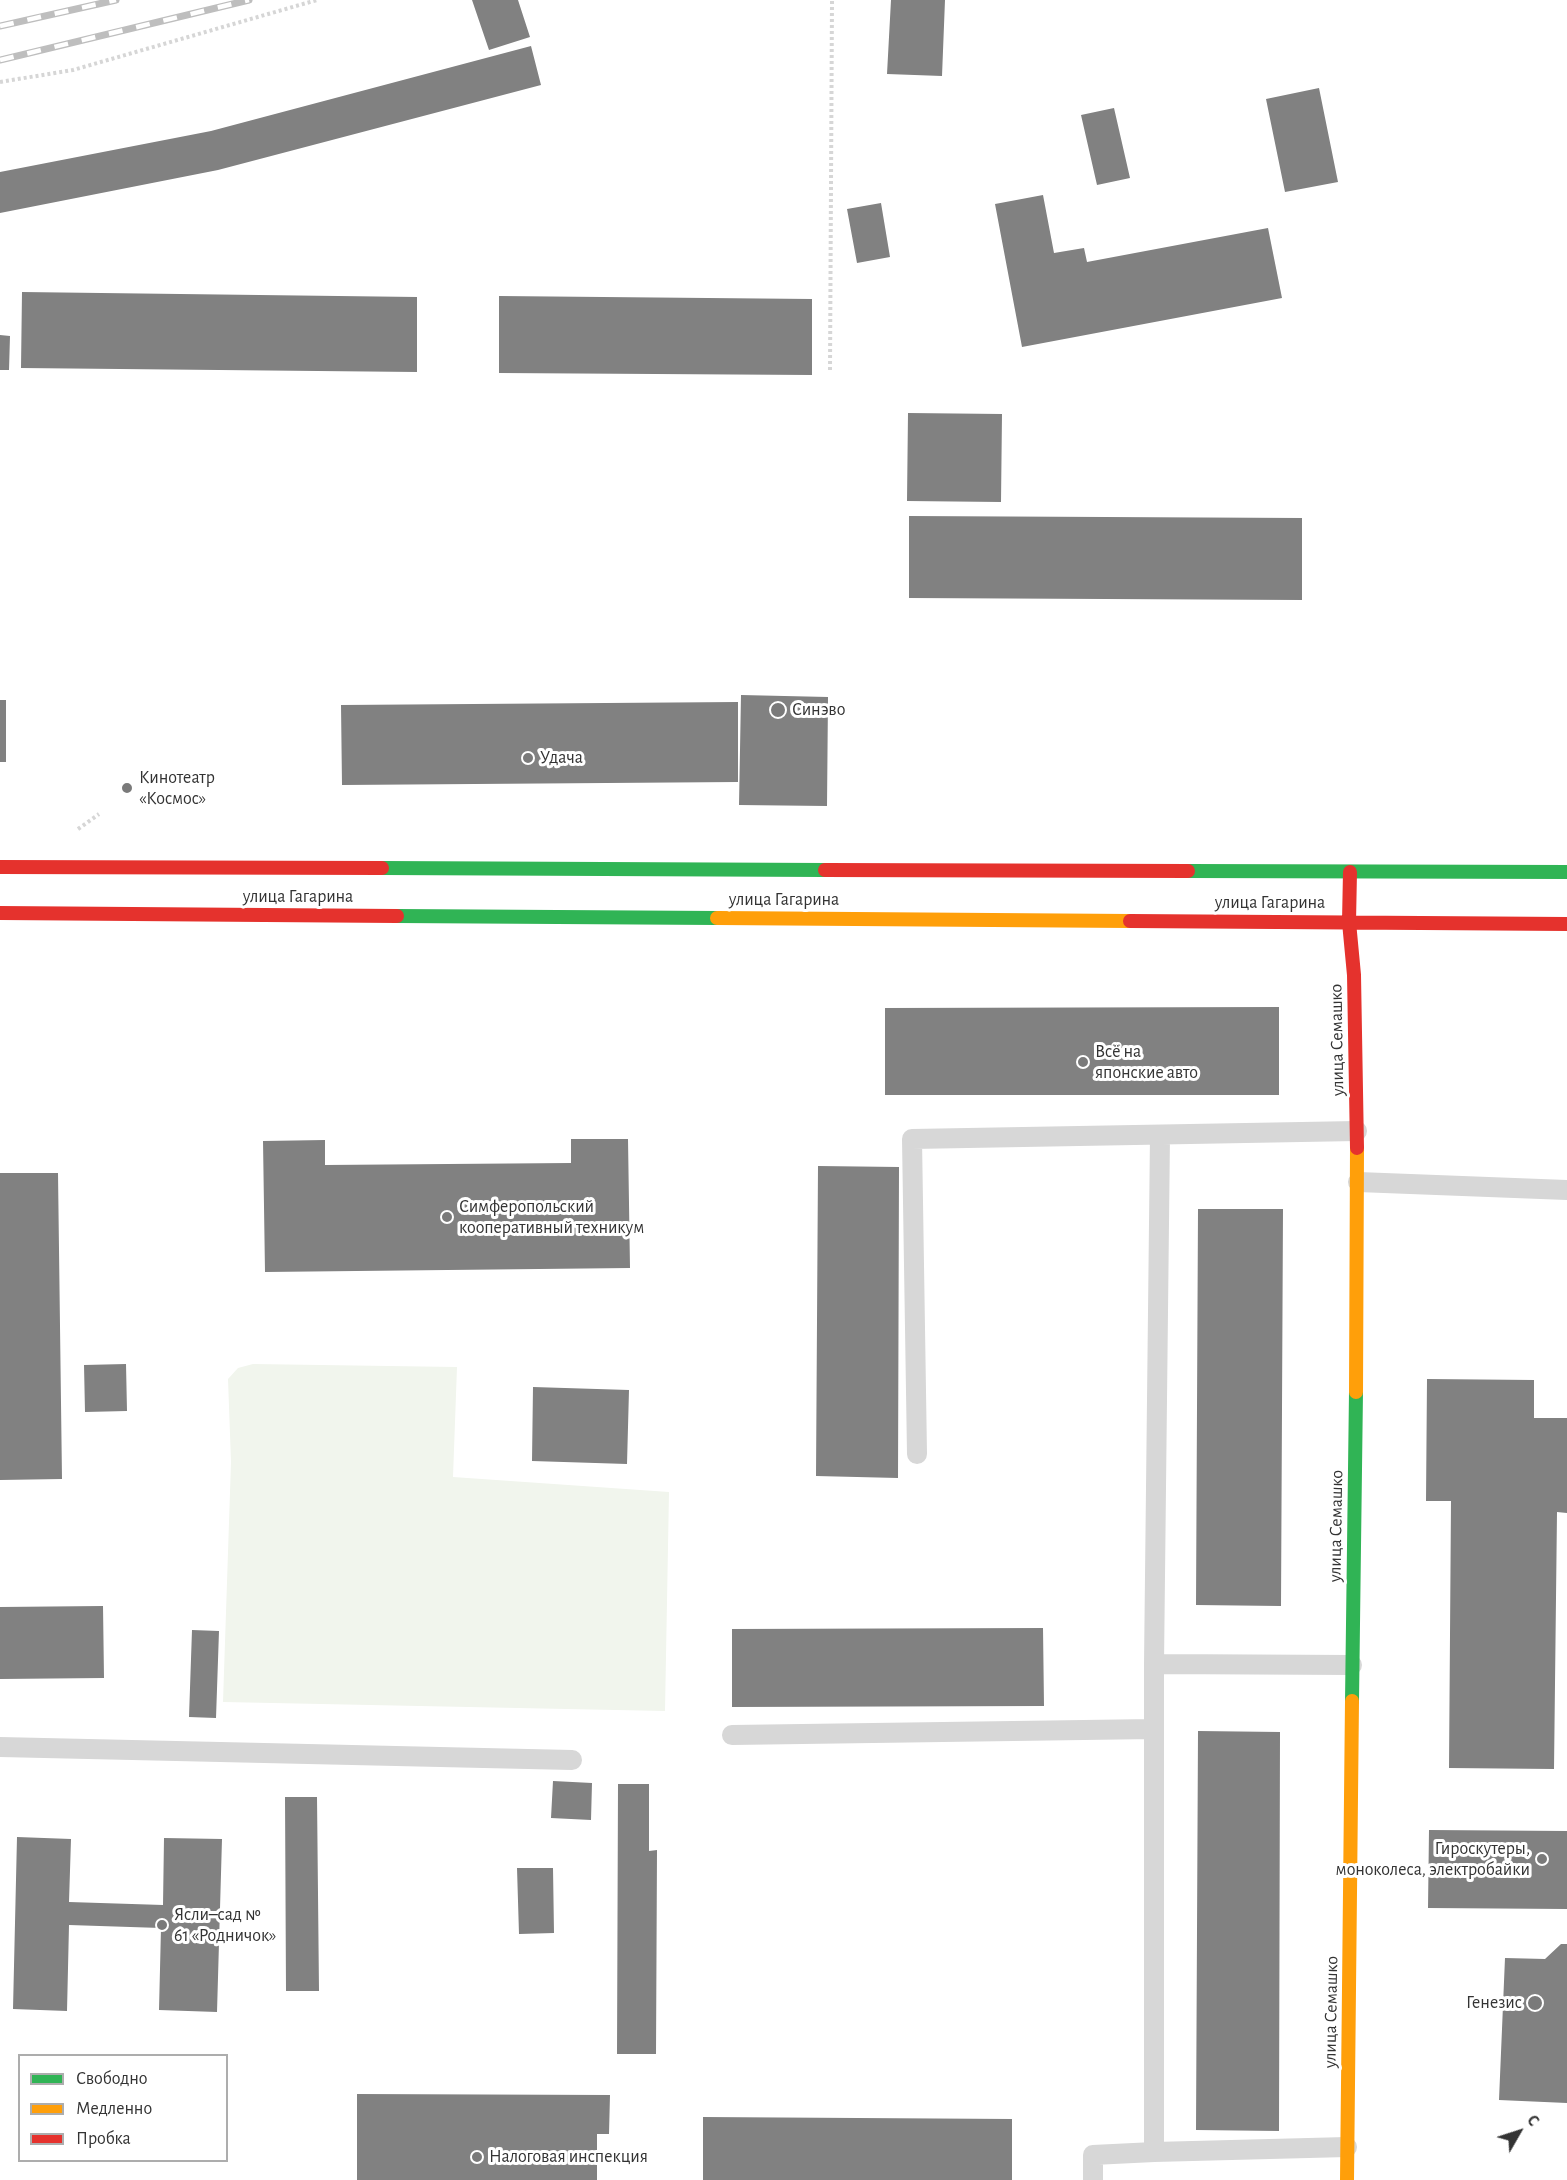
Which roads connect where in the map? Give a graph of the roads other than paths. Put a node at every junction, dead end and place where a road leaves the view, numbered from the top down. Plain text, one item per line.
1 (0, 867) edge
2 (1350, 872) junction
3 (1567, 872) edge
4 (0, 913) edge
5 (1349, 922) junction
6 (1567, 924) edge
7 (1357, 1131) junction
8 (1160, 1135) junction
9 (1358, 1182) junction
10 (1567, 1190) edge
11 (917, 1454) dead end
12 (1155, 1664) junction
13 (1352, 1665) junction
14 (1154, 1729) junction
15 (732, 1735) dead end
16 (0, 1747) edge
17 (573, 1760) dead end
18 (1347, 2147) junction
19 (1154, 2152) junction
20 (1092, 2180) edge
21 (1347, 2180) edge

1 - 2 main road, улица Гагарина
2 - 3 main road, улица Гагарина
2 - 5 main road, улица Семашко
4 - 5 main road, улица Гагарина
5 - 6 main road, улица Гагарина
5 - 7 main road, улица Семашко
7 - 8 lane
7 - 9 main road, улица Семашко
8 - 11 lane
8 - 12 lane
9 - 10 lane
9 - 13 main road, улица Семашко
12 - 13 lane
12 - 14 lane
13 - 18 main road, улица Семашко
14 - 15 lane
14 - 19 lane
16 - 17 lane
18 - 19 lane
18 - 21 main road, улица Семашко
19 - 20 lane

